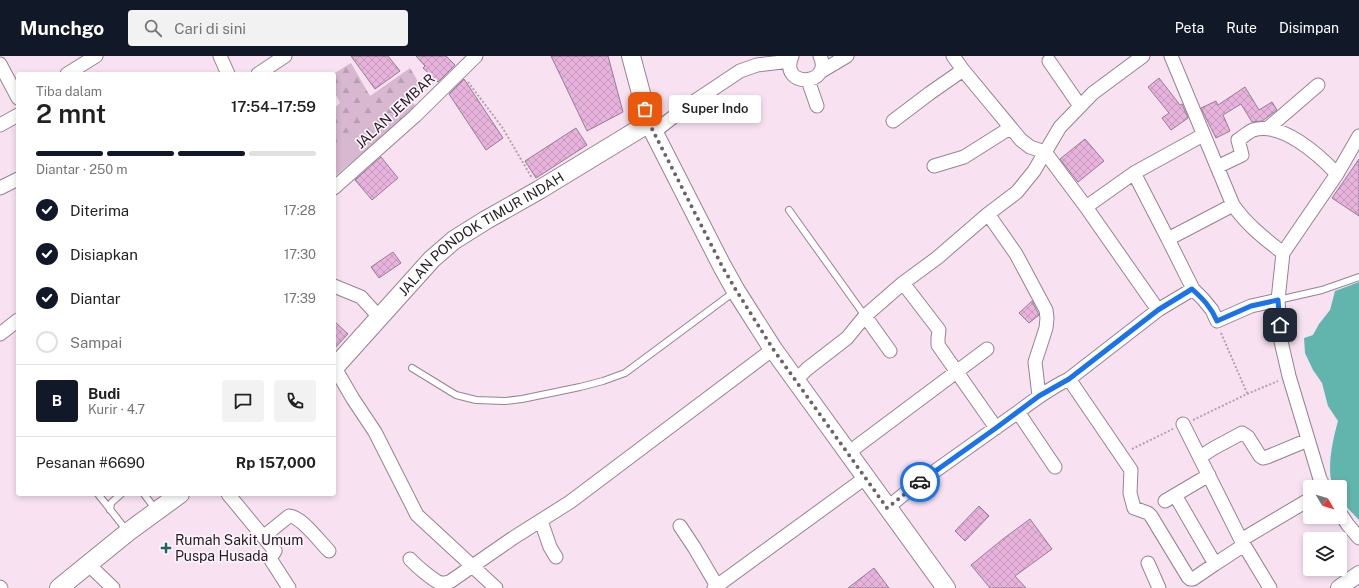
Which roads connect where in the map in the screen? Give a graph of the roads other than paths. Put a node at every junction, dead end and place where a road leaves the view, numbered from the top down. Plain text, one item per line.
1 (96, 56) edge
2 (220, 56) edge
3 (285, 56) edge
4 (476, 56) edge
5 (631, 56) edge
6 (820, 56) edge
7 (847, 56) edge
8 (1143, 56) edge
9 (1171, 56) edge
10 (954, 57) edge
11 (791, 58) edge
12 (1049, 61) dead end
13 (0, 64) edge
14 (963, 70) junction
15 (70, 72) edge
16 (227, 72) edge
17 (261, 72) edge
18 (820, 72) junction
19 (808, 80) junction
20 (1318, 85) dead end
21 (16, 94) edge
22 (817, 106) dead end
23 (1080, 106) junction
24 (16, 117) edge
25 (893, 121) dead end
26 (0, 125) edge
27 (651, 127) junction
28 (1010, 128) junction
29 (1268, 128) junction
30 (1203, 135) junction
31 (1359, 136) edge
32 (1045, 152) junction
33 (934, 166) dead end
34 (1217, 167) junction
35 (1134, 173) junction
36 (1337, 174) junction
37 (16, 180) edge
38 (336, 186) edge
39 (0, 188) edge
40 (1233, 205) junction
41 (1086, 207) junction
42 (789, 210) dead end
43 (988, 214) junction
44 (1168, 239) junction
45 (1283, 253) junction
46 (1359, 277) edge
47 (903, 283) junction
48 (336, 287) edge
49 (1192, 289) junction
50 (736, 290) junction
51 (1278, 300) junction
52 (1158, 310) junction
53 (865, 316) junction
54 (380, 318) junction
55 (16, 322) edge
56 (0, 334) edge
57 (773, 349) junction
58 (988, 349) dead end
59 (890, 351) dead end
60 (336, 366) edge
61 (412, 368) dead end
62 (336, 371) edge
63 (957, 372) junction
64 (1069, 379) junction
65 (796, 380) junction
66 (1039, 396) junction
67 (1018, 412) junction
68 (1183, 424) road end
69 (996, 428) junction
70 (1308, 440) junction
71 (848, 454) junction
72 (1200, 457) junction
73 (1054, 467) dead end
74 (1209, 475) junction
75 (865, 478) junction
76 (1320, 480) edge
77 (100, 496) edge
78 (119, 496) edge
79 (145, 496) edge
80 (177, 496) edge
81 (230, 496) edge
82 (1303, 503) edge
83 (887, 508) junction
84 (110, 510) junction
85 (157, 512) junction
86 (541, 521) junction
87 (1347, 524) edge
88 (680, 526) dead end
89 (128, 532) junction
90 (263, 537) junction
91 (1359, 538) edge
92 (1243, 542) junction
93 (329, 551) dead end
94 (556, 557) dead end
95 (410, 559) dead end
96 (1148, 563) dead end
97 (1215, 564) junction
98 (88, 565) junction
99 (473, 566) junction
100 (1359, 574) edge
101 (715, 587) edge
102 (59, 588) edge
103 (113, 588) edge
104 (289, 588) edge
105 (496, 588) edge
106 (946, 588) edge
107 (1159, 588) edge
108 (1270, 588) edge
109 (1339, 588) edge

1 - 15 street
2 - 16 street
3 - 17 street
4 - 38 street, JALAN JEMBAR
5 - 27 main road
6 - 18 street
7 - 18 street
8 - 23 street
9 - 30 street
10 - 14 street
11 - 19 street
11 - 27 street
12 - 23 street
13 - 21 street
14 - 25 street
14 - 28 street
18 - 19 street
19 - 22 street
20 - 29 street
23 - 32 street
24 - 26 street
27 - 50 main road
27 - 54 main road, JALAN PONDOK TIMUR INDAH
28 - 32 street
28 - 33 street
29 - 34 street
29 - 36 street
30 - 34 street
30 - 35 street
31 - 36 street
32 - 41 street
32 - 43 street
34 - 40 street
35 - 41 street
35 - 44 street
36 - 45 street
37 - 39 street
40 - 44 street
40 - 45 street
41 - 52 street
42 - 53 lane
43 - 47 street
43 - 66 street
44 - 49 street
45 - 51 street
46 - 51 lane
47 - 53 street
47 - 63 street
48 - 54 street
49 - 51 street
49 - 52 street
50 - 57 main road
50 - 61 lane
51 - 70 street
52 - 64 street
53 - 59 street
53 - 65 street
54 - 60 main road, JALAN PONDOK TIMUR INDAH
55 - 56 street
57 - 65 main road
57 - 86 street
58 - 63 street
62 - 99 street
63 - 69 street
63 - 71 street
64 - 66 street
64 - 97 street
65 - 71 main road
66 - 67 street
67 - 69 street
67 - 73 street
68 - 72 street
69 - 83 street
70 - 72 street
70 - 76 street
71 - 75 main road
72 - 74 street
74 - 92 street
74 - 97 street
75 - 83 main road
75 - 101 street
77 - 84 lane
78 - 84 lane
79 - 85 lane
80 - 85 main road
81 - 90 street
82 - 92 street
83 - 106 main road
84 - 89 lane
85 - 89 main road
86 - 94 street
86 - 99 street
87 - 91 street
88 - 101 street
89 - 98 main road
90 - 93 street
90 - 104 street
92 - 97 street
92 - 108 street
95 - 99 street
96 - 107 street
98 - 102 main road
98 - 103 street
99 - 105 street
100 - 109 street

